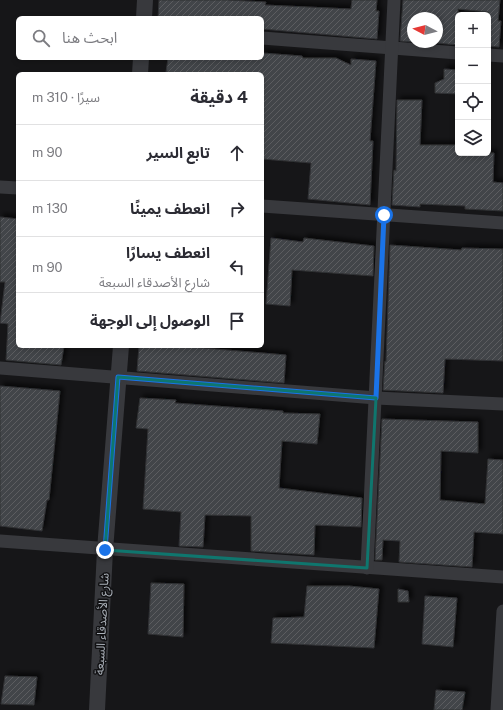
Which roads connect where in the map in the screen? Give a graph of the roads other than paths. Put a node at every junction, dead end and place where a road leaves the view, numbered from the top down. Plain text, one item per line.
1 (145, 0) edge
2 (394, 0) edge
3 (144, 16) edge
4 (264, 38) edge
5 (392, 48) junction
6 (455, 53) edge
7 (491, 55) edge
8 (503, 56) edge
9 (141, 60) edge
10 (140, 72) edge
11 (0, 187) edge
12 (16, 188) edge
13 (264, 206) edge
14 (384, 215) junction
15 (503, 222) edge
16 (121, 348) edge
17 (0, 368) edge
18 (118, 377) junction
19 (376, 398) junction
20 (503, 404) edge
21 (0, 541) edge
22 (105, 550) junction
23 (367, 568) junction
24 (503, 577) edge
25 (503, 612) edge
26 (97, 710) edge
27 (497, 710) edge

1 - 3 street
2 - 5 street
4 - 5 street
5 - 6 street
5 - 14 street
7 - 8 street
9 - 10 street
11 - 12 street
13 - 14 street
14 - 15 street
14 - 19 street
16 - 18 street, شارع الأصدقاء السبعة
17 - 18 street
18 - 19 street
18 - 22 street, شارع الأصدقاء السبعة
19 - 20 street
19 - 23 street
21 - 22 street
22 - 23 street
22 - 26 street, شارع الأصدقاء السبعة
23 - 24 street
25 - 27 street

